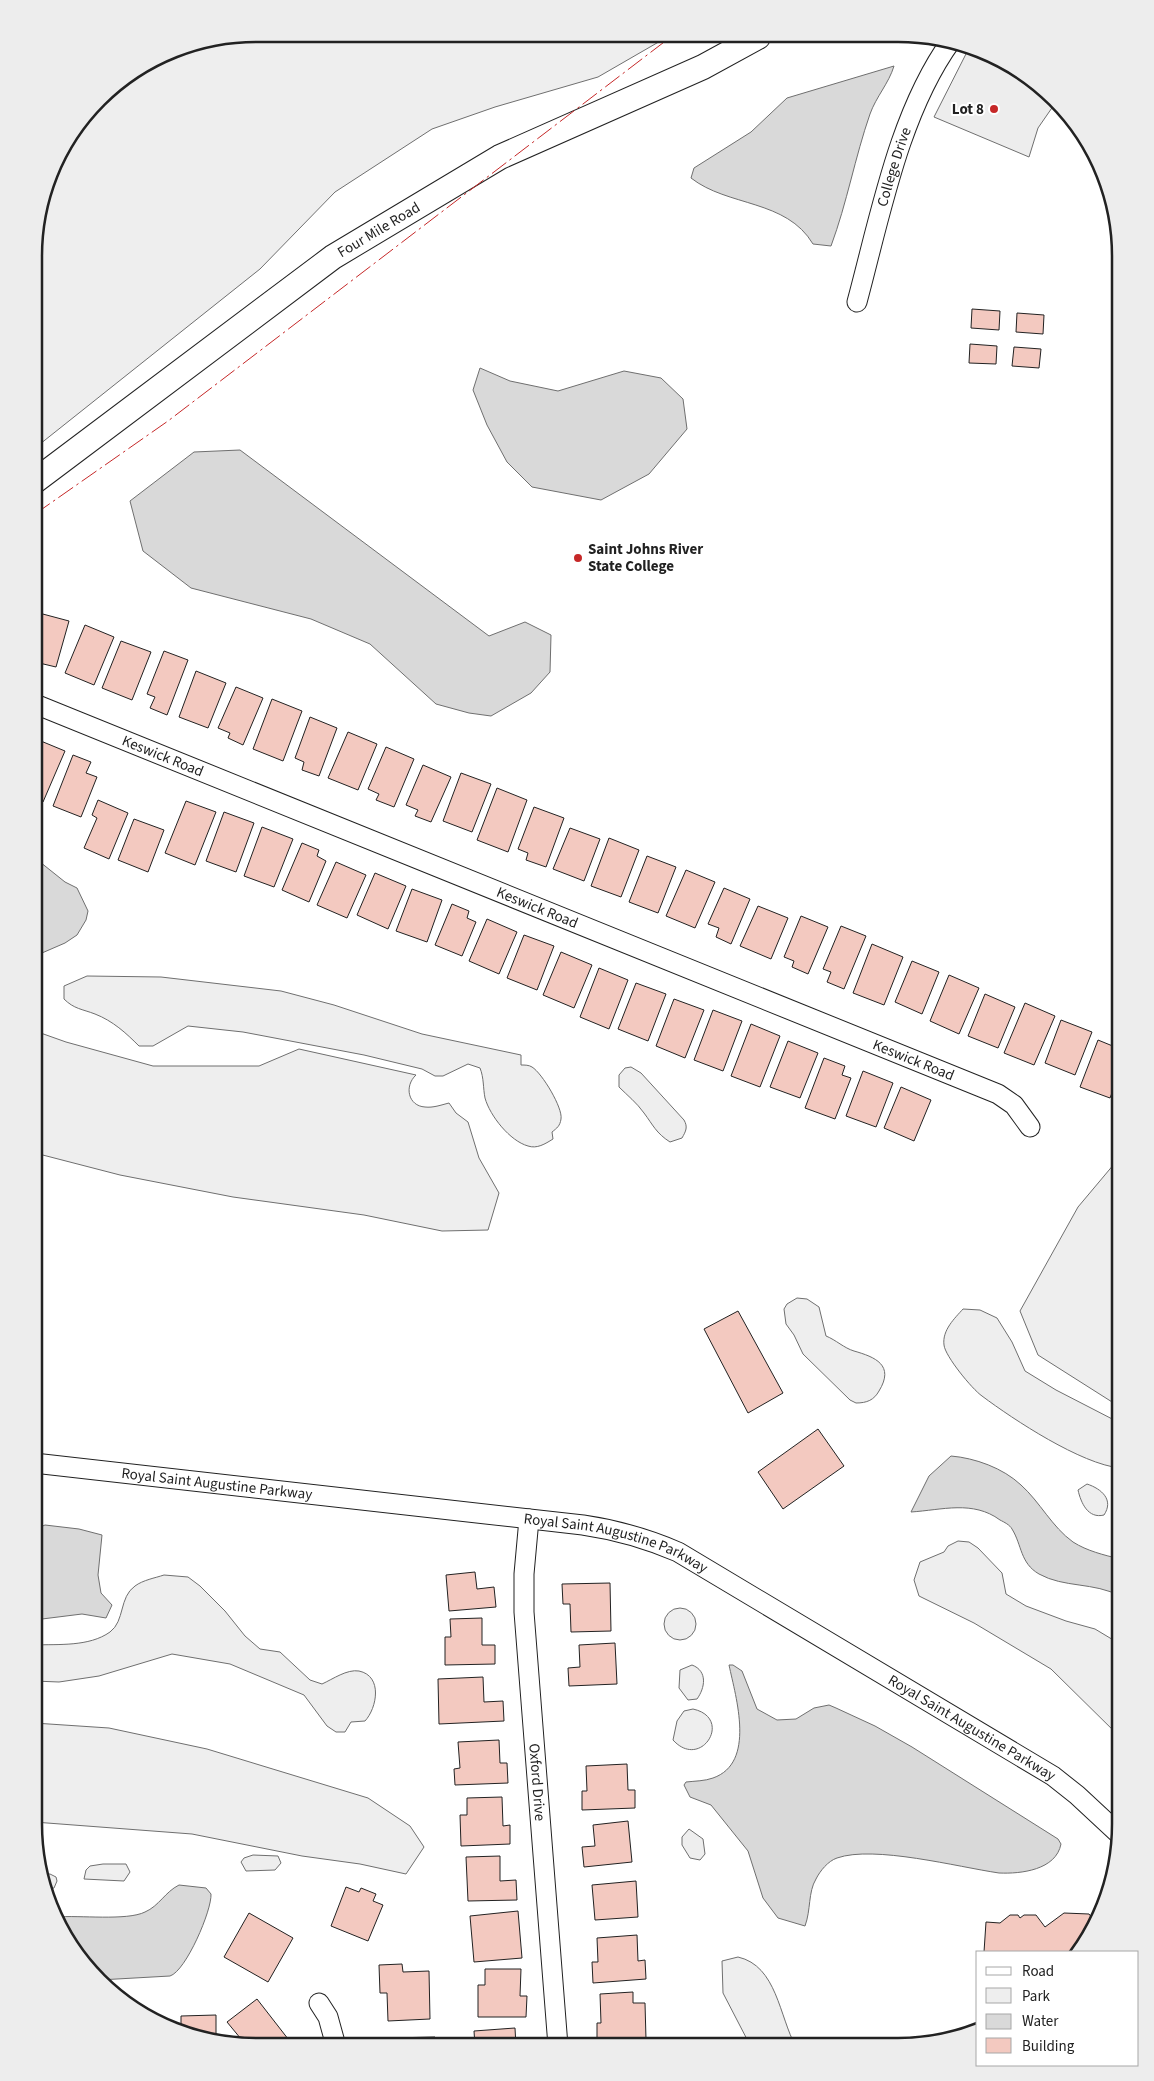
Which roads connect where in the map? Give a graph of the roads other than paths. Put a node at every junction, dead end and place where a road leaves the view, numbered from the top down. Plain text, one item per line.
1 (749, 42) edge
2 (947, 49) edge
3 (856, 302) dead end
4 (42, 476) edge
5 (42, 707) edge
6 (1030, 1127) dead end
7 (42, 1464) edge
8 (529, 1519) junction
9 (1112, 1827) edge
10 (319, 2003) dead end
11 (334, 2038) edge
12 (557, 2038) edge

1 - 4 main road, Four Mile Road
2 - 3 street, College Drive
5 - 6 street, Keswick Road
7 - 8 street, Royal Saint Augustine Parkway
8 - 9 street, Royal Saint Augustine Parkway
8 - 12 street, Oxford Drive
10 - 11 street

